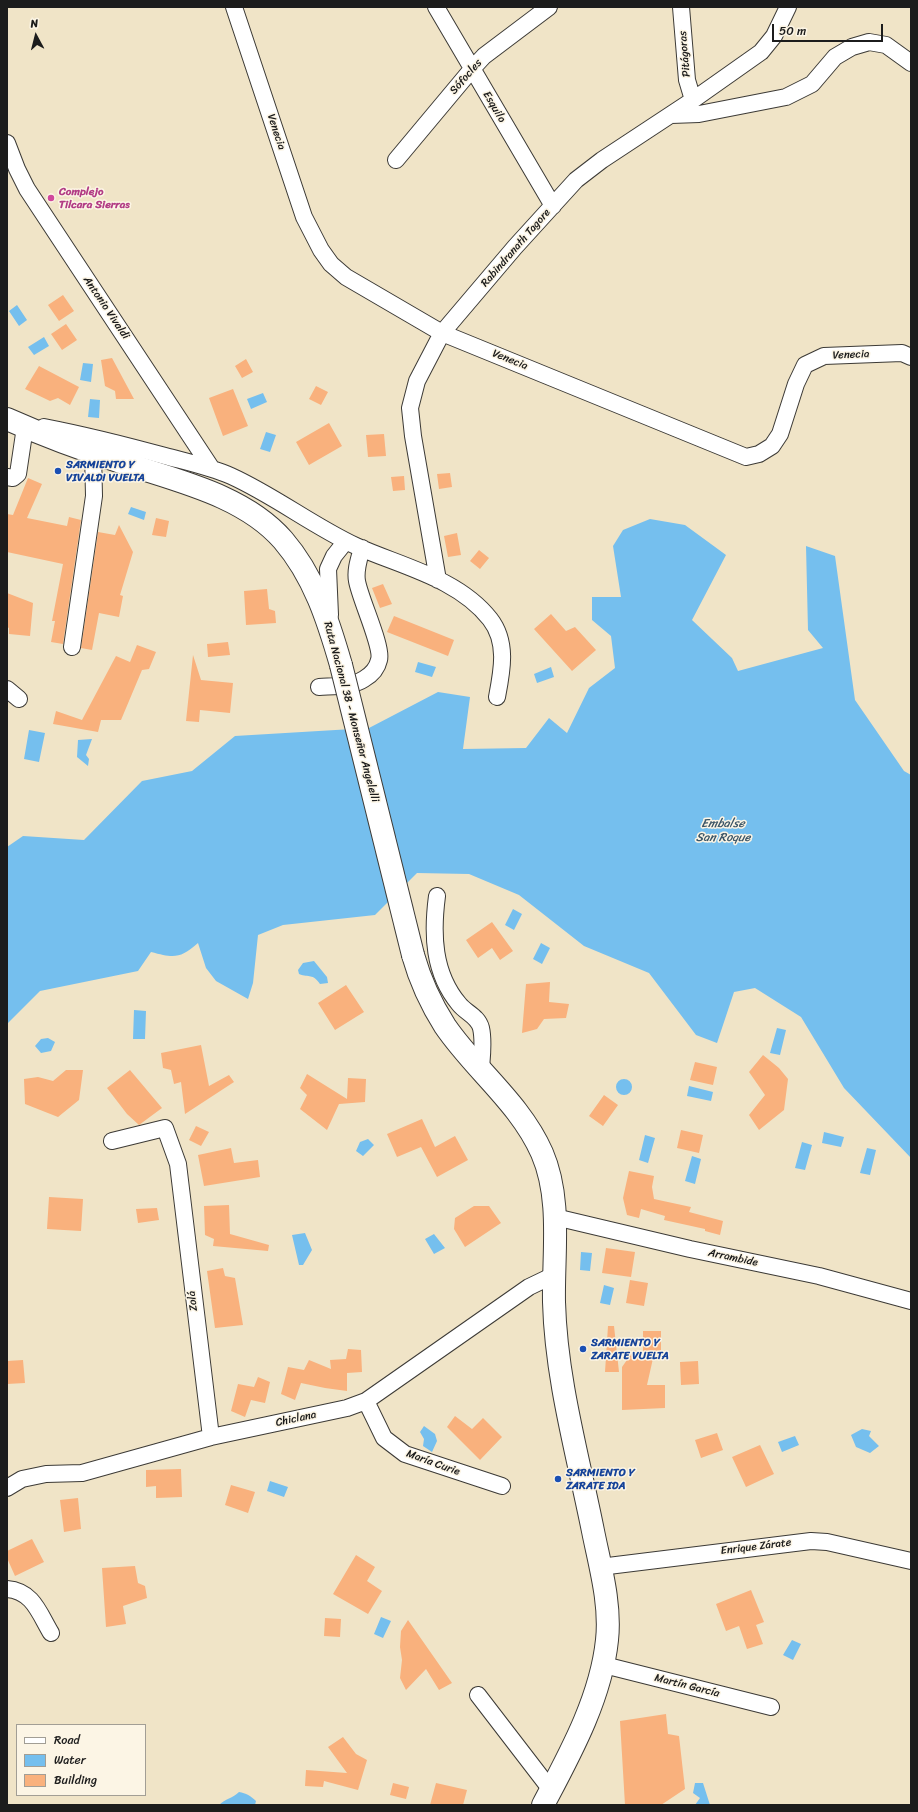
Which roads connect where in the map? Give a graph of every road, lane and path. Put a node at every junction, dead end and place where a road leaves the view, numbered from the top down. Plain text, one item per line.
1 (234, 7) edge
2 (436, 7) edge
3 (550, 7) edge
4 (681, 7) edge
5 (788, 7) edge
6 (911, 63) edge
7 (472, 69) junction
8 (693, 100) junction
9 (671, 115) junction
10 (7, 143) edge
11 (396, 160) dead end
12 (553, 206) junction
13 (442, 332) junction
14 (911, 356) edge
15 (15, 423) edge
16 (93, 453) junction
17 (212, 469) junction
18 (7, 477) edge
19 (346, 541) junction
20 (362, 548) junction
21 (438, 580) junction
22 (331, 630) junction
23 (72, 646) dead end
24 (320, 687) dead end
25 (497, 697) dead end
26 (437, 896) dead end
27 (481, 1068) junction
28 (112, 1141) dead end
29 (555, 1217) junction
30 (554, 1275) junction
31 (911, 1301) edge
32 (366, 1401) junction
33 (211, 1437) junction
34 (14, 1478) edge
35 (502, 1486) dead end
36 (7, 1488) edge
37 (911, 1561) edge
38 (600, 1567) junction
39 (7, 1589) edge
40 (51, 1632) dead end
41 (604, 1665) junction
42 (478, 1695) dead end
43 (771, 1707) dead end
44 (547, 1797) edge

1 - 13 street, Venecia
2 - 7 street, Esquilo
3 - 7 street, Sófocles
4 - 8 street, Pitágoras
5 - 8 street, Rabindranath Tagore
6 - 9 street
7 - 11 street, Sófocles
7 - 12 street, Esquilo
8 - 9 street, Rabindranath Tagore
9 - 12 street, Rabindranath Tagore
10 - 17 street, Antonio Vivaldi
12 - 13 street, Rabindranath Tagore
13 - 14 street, Venecia
13 - 21 street, Rabindranath Tagore
15 - 16 main road, Ruta Nacional 38 - Monseñor Angelelli
15 - 17 street
15 - 18 street
16 - 22 main road, Ruta Nacional 38 - Monseñor Angelelli
16 - 23 street
17 - 19 street
19 - 20 street
19 - 22 street
20 - 21 street
20 - 24 street
21 - 25 street
22 - 27 main road, Ruta Nacional 38 - Monseñor Angelelli, bridge
26 - 27 street
27 - 29 main road, Ruta Nacional 38 - Monseñor Angelelli
28 - 33 street, Zolá
29 - 30 main road, Ruta Nacional 38 - Monseñor Angelelli
29 - 31 street, Arrambide
30 - 32 street, Chiclana
30 - 38 main road, Ruta Nacional 38 - Monseñor Angelelli
32 - 33 street, Chiclana
32 - 35 street, María Curie
33 - 34 street, Chiclana
34 - 36 street, Chiclana
37 - 38 street, Enrique Zárate
38 - 41 main road, Ruta Nacional 38 - Monseñor Angelelli
39 - 40 street
41 - 43 street, Martín García
41 - 44 main road, Ruta Nacional 38 - Monseñor Angelelli
42 - 44 street

